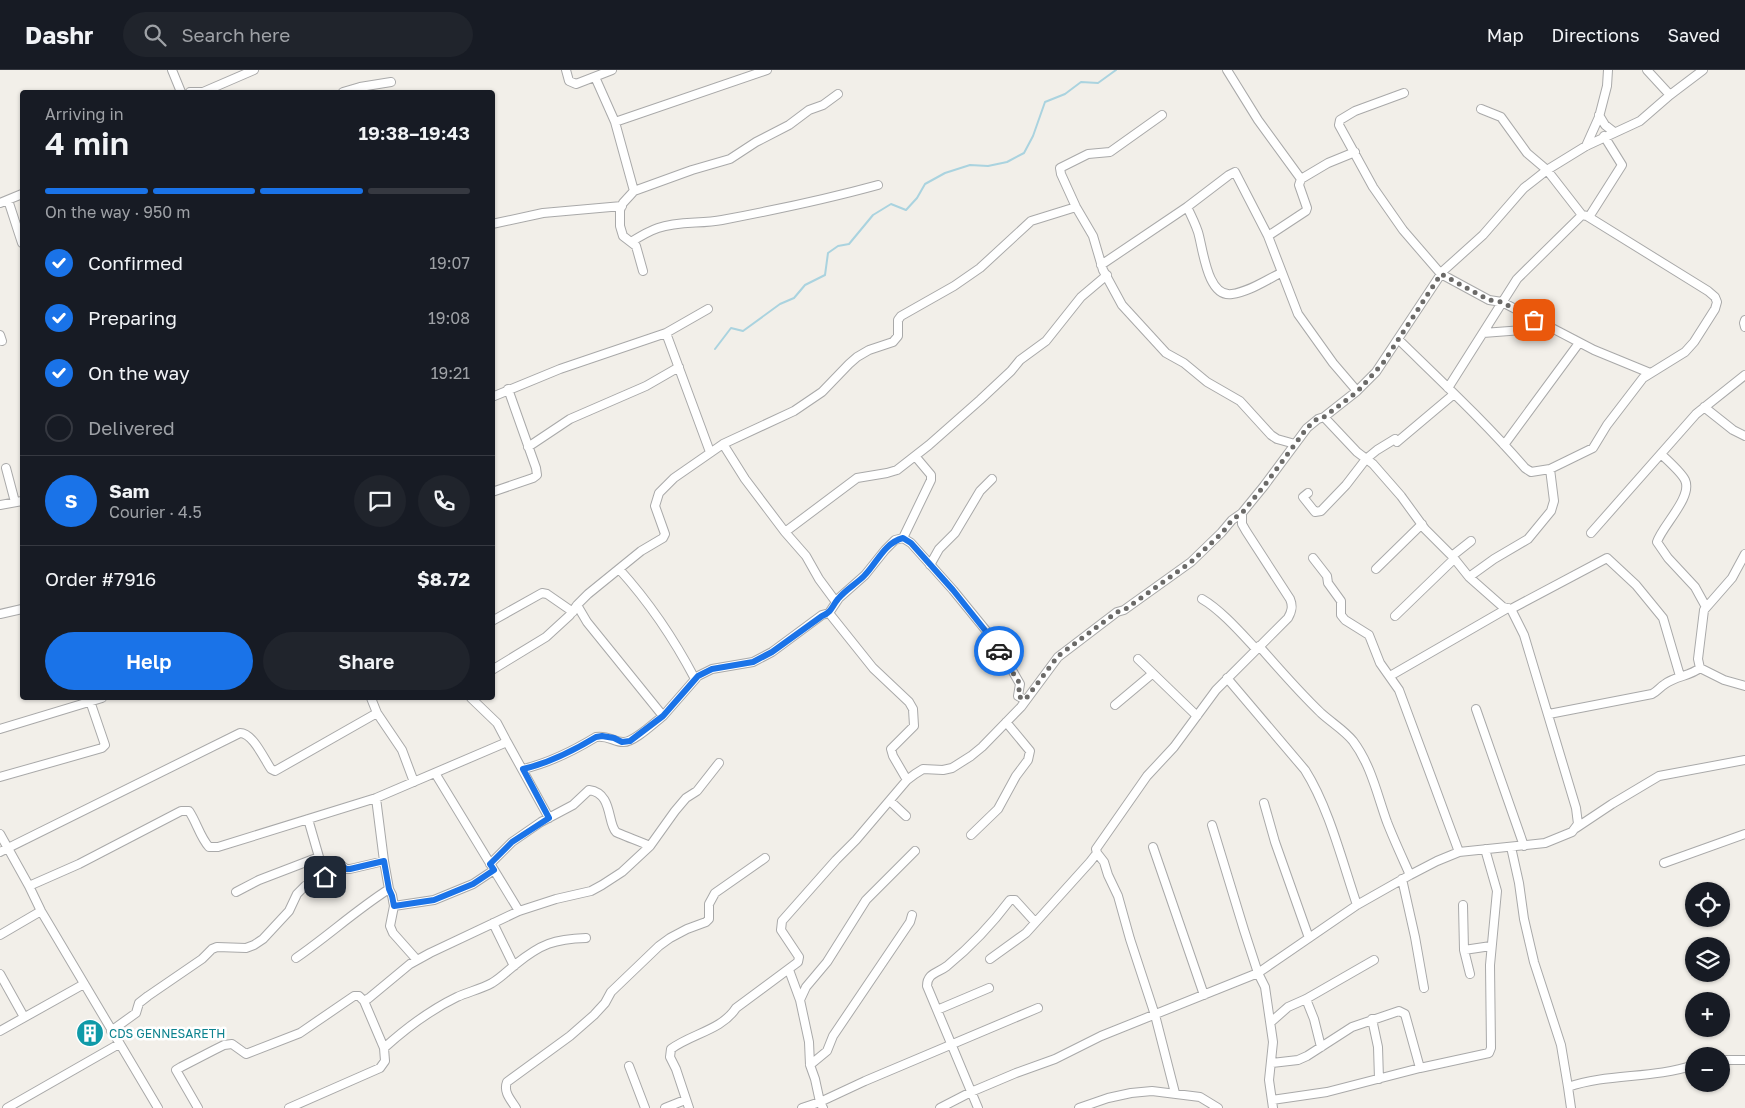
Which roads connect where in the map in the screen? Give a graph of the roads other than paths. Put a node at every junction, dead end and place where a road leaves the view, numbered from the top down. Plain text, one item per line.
1 (172, 70) edge
2 (253, 70) edge
3 (566, 70) edge
4 (612, 70) edge
5 (767, 70) edge
6 (1227, 70) edge
7 (1608, 70) edge
8 (1647, 70) edge
9 (1703, 70) edge
10 (595, 76) junction
11 (391, 82) dead end
12 (180, 90) edge
13 (207, 90) edge
14 (350, 90) edge
15 (1404, 93) dead end
16 (838, 94) dead end
17 (1670, 96) junction
18 (1481, 109) dead end
19 (1162, 114) dead end
20 (1599, 115) junction
21 (615, 122) junction
22 (1614, 132) junction
23 (1604, 136) junction
24 (1586, 146) junction
25 (1355, 152) junction
26 (1547, 170) junction
27 (1301, 180) junction
28 (878, 185) dead end
29 (634, 191) junction
30 (20, 195) edge
31 (4, 201) edge
32 (622, 206) junction
33 (1076, 207) junction
34 (1187, 207) junction
35 (1585, 216) junction
36 (495, 223) edge
37 (1268, 236) junction
38 (20, 238) edge
39 (630, 242) junction
40 (1101, 265) junction
41 (643, 271) dead end
42 (1282, 273) junction
43 (1441, 274) junction
44 (1107, 275) junction
45 (1502, 302) junction
46 (708, 309) dead end
47 (1745, 320) edge
48 (1745, 327) edge
49 (1550, 328) junction
50 (666, 333) junction
51 (1483, 333) junction
52 (1398, 339) junction
53 (1579, 343) junction
54 (679, 366) junction
55 (1650, 374) junction
56 (1745, 375) edge
57 (1448, 388) junction
58 (508, 389) junction
59 (1357, 392) junction
60 (1454, 394) junction
61 (495, 395) edge
62 (1704, 406) junction
63 (1324, 417) junction
64 (1745, 436) edge
65 (723, 444) junction
66 (1295, 444) junction
67 (1504, 445) junction
68 (528, 447) junction
69 (710, 452) junction
70 (1661, 454) junction
71 (915, 456) junction
72 (1366, 458) junction
73 (6, 468) dead end
74 (1550, 469) junction
75 (992, 480) dead end
76 (495, 491) edge
77 (1308, 493) dead end
78 (19, 502) edge
79 (0, 505) edge
80 (1242, 513) junction
81 (1232, 520) junction
82 (1242, 524) junction
83 (1422, 524) junction
84 (785, 532) junction
85 (1591, 533) dead end
86 (903, 538) junction
87 (1472, 541) dead end
88 (1745, 554) edge
89 (1453, 557) junction
90 (1313, 558) dead end
91 (930, 565) junction
92 (618, 568) junction
93 (1376, 569) dead end
94 (1468, 577) junction
95 (1202, 599) dead end
96 (836, 602) junction
97 (1706, 607) junction
98 (20, 609) edge
99 (575, 609) junction
100 (1510, 609) junction
101 (829, 613) junction
102 (0, 614) edge
103 (1395, 616) dead end
104 (495, 619) edge
105 (1257, 647) junction
106 (1138, 659) dead end
107 (495, 668) edge
108 (1700, 668) junction
109 (1152, 674) junction
110 (1390, 676) junction
111 (1680, 676) junction
112 (1227, 678) junction
113 (695, 679) junction
114 (1745, 686) edge
115 (94, 700) edge
116 (372, 700) edge
117 (473, 700) edge
118 (1025, 700) junction
119 (90, 701) junction
120 (1115, 705) dead end
121 (1476, 709) dead end
122 (377, 713) junction
123 (1549, 714) junction
124 (663, 716) junction
125 (1197, 716) junction
126 (1006, 722) junction
127 (0, 729) edge
128 (507, 742) junction
129 (1745, 760) edge
130 (719, 764) dead end
131 (523, 769) junction
132 (434, 773) junction
133 (0, 777) edge
134 (907, 780) junction
135 (414, 782) junction
136 (376, 798) junction
137 (890, 801) junction
138 (1264, 803) dead end
139 (906, 816) dead end
140 (549, 818) junction
141 (308, 819) junction
142 (1212, 825) dead end
143 (1576, 828) junction
144 (0, 834) edge
145 (1745, 834) edge
146 (970, 835) dead end
147 (650, 846) junction
148 (1524, 846) junction
149 (8, 847) junction
150 (1154, 847) dead end
151 (1511, 847) junction
152 (1485, 849) junction
153 (915, 850) dead end
154 (0, 852) edge
155 (1459, 852) junction
156 (1096, 853) junction
157 (319, 857) junction
158 (764, 858) dead end
159 (384, 861) junction
160 (1664, 863) dead end
161 (492, 867) junction
162 (325, 869) junction
163 (1410, 875) junction
164 (1402, 879) junction
165 (29, 886) junction
166 (389, 889) junction
167 (236, 892) dead end
168 (1357, 905) junction
169 (1463, 905) dead end
170 (394, 906) junction
171 (41, 911) junction
172 (519, 911) junction
173 (912, 915) dead end
174 (1035, 922) junction
175 (493, 923) junction
176 (0, 936) edge
177 (586, 938) dead end
178 (1309, 938) junction
179 (1491, 946) junction
180 (1464, 950) junction
181 (296, 958) dead end
182 (990, 959) dead end
183 (417, 960) junction
184 (1374, 960) dead end
185 (514, 966) junction
186 (789, 970) junction
187 (0, 974) edge
188 (1258, 974) junction
189 (1470, 974) dead end
190 (84, 984) junction
191 (989, 988) dead end
192 (1424, 988) dead end
193 (1204, 995) junction
194 (1306, 999) junction
195 (800, 1000) junction
196 (364, 1001) junction
197 (1038, 1008) dead end
198 (937, 1010) junction
199 (1155, 1015) junction
200 (24, 1017) junction
201 (1372, 1020) junction
202 (1271, 1022) junction
203 (0, 1030) edge
204 (111, 1031) junction
205 (119, 1044) junction
206 (950, 1045) junction
207 (1321, 1047) junction
208 (384, 1048) junction
209 (1730, 1060) edge
210 (1745, 1060) edge
211 (1272, 1062) junction
212 (810, 1065) junction
213 (630, 1066) dead end
214 (1420, 1068) junction
215 (1685, 1068) edge
216 (1379, 1079) junction
217 (1568, 1086) junction
218 (971, 1092) junction
219 (1175, 1093) junction
220 (685, 1100) junction
221 (1272, 1104) edge
222 (821, 1105) edge
223 (157, 1106) edge
224 (7, 1108) edge
225 (148, 1108) edge
226 (198, 1108) edge
227 (289, 1108) edge
228 (516, 1108) edge
229 (645, 1108) edge
230 (665, 1108) edge
231 (688, 1108) edge
232 (802, 1108) edge
233 (940, 1108) edge
234 (978, 1108) edge
235 (1080, 1108) edge
236 (1218, 1108) edge
237 (1570, 1108) edge

1 - 12 street
2 - 13 street
3 - 10 street
4 - 10 street
5 - 21 street
6 - 27 street
7 - 20 street
8 - 17 street
9 - 17 street
10 - 21 street
11 - 14 street
15 - 25 street
16 - 29 street
17 - 22 street
18 - 26 street
19 - 33 street
20 - 22 street
20 - 24 street
21 - 29 street
22 - 23 street
23 - 24 street
23 - 35 street
24 - 26 street
25 - 27 street
25 - 43 street
26 - 35 street
26 - 43 street
27 - 37 street
28 - 39 street
29 - 32 street
30 - 31 street
31 - 38 street
32 - 36 street
32 - 39 street
33 - 40 street
33 - 65 street
34 - 37 street
34 - 40 street
34 - 42 street
35 - 45 street
35 - 55 street
37 - 42 street
39 - 41 street
40 - 44 street
42 - 59 street
43 - 45 street
43 - 52 street
44 - 66 street
44 - 71 street
45 - 49 street
45 - 51 street
46 - 50 street
47 - 48 street
49 - 51 street
49 - 53 street
50 - 54 street
50 - 58 street
51 - 57 street
52 - 57 street
52 - 59 street
53 - 55 street
53 - 67 street
54 - 68 street
54 - 69 street
55 - 74 street
56 - 62 street
57 - 60 street
58 - 61 street
58 - 68 street
59 - 63 street
60 - 67 street
60 - 72 street
62 - 64 street
62 - 70 street
63 - 66 street
63 - 72 street
65 - 69 street
65 - 84 street
66 - 80 street
67 - 74 street
68 - 76 street
69 - 92 street
70 - 85 street
70 - 97 street
71 - 84 street
71 - 86 street
72 - 77 street
72 - 83 street
73 - 78 street
74 - 94 street
75 - 91 street
78 - 79 street
80 - 81 street
80 - 82 street
81 - 82 street
81 - 118 street
82 - 105 street
83 - 89 street
83 - 93 street
84 - 96 street
86 - 91 street
86 - 96 street
87 - 89 street
88 - 97 street
89 - 94 street
89 - 103 street
90 - 110 street
91 - 118 street
92 - 99 street
92 - 113 street
94 - 100 street
95 - 105 street
96 - 101 street
97 - 108 street
98 - 102 street
99 - 104 street
99 - 107 street
99 - 124 street
100 - 110 street
100 - 111 street
100 - 123 street
101 - 113 street
101 - 134 street
105 - 112 street
105 - 163 street
106 - 109 street
108 - 111 street
108 - 114 street
109 - 120 street
109 - 125 street
110 - 155 street
111 - 123 street
112 - 125 street
112 - 168 street
113 - 124 street
115 - 119 street
116 - 122 street
117 - 128 street
118 - 126 street
119 - 127 street
119 - 133 street
121 - 148 street
122 - 135 street
122 - 149 street
123 - 143 street
124 - 131 street
125 - 156 street
126 - 134 street
126 - 146 street
128 - 131 street
128 - 132 street
129 - 143 street
130 - 147 street
131 - 140 street
132 - 135 street
132 - 161 street
134 - 137 street
135 - 136 street
136 - 141 street
136 - 159 street
137 - 139 street
137 - 186 street
138 - 178 street
140 - 147 street
140 - 161 street
141 - 157 street
141 - 165 street
142 - 188 street
143 - 148 street
144 - 149 street
145 - 160 street
147 - 172 street
148 - 151 street
149 - 154 street
149 - 165 street
150 - 193 street
151 - 152 street
151 - 217 street
152 - 155 street
152 - 179 street
153 - 195 street
155 - 163 street
156 - 174 street
156 - 199 street
157 - 162 street
157 - 167 street
158 - 228 street
159 - 162 street
159 - 166 street
161 - 170 street
161 - 172 street
162 - 204 street
163 - 164 street
164 - 168 street
164 - 192 street
165 - 171 street
166 - 170 street
166 - 181 street
168 - 178 street
169 - 180 street
170 - 183 street
171 - 176 street
171 - 190 street
172 - 175 street
173 - 212 street
174 - 182 street
174 - 198 street
175 - 183 street
175 - 185 street
177 - 185 street
178 - 188 street
179 - 180 street
179 - 214 street
180 - 189 street
183 - 196 street
184 - 194 street
185 - 208 street
186 - 195 street
186 - 220 street
187 - 200 street
188 - 193 street
188 - 202 street
190 - 200 street
190 - 204 street
191 - 198 street
193 - 199 street
194 - 202 street
194 - 207 street
195 - 212 street
196 - 208 street
196 - 226 street
197 - 206 street
198 - 206 street
199 - 218 street
199 - 219 street
200 - 203 street
201 - 207 street
201 - 214 street
201 - 216 street
202 - 211 street
204 - 205 street
205 - 223 street
205 - 224 street
206 - 218 street
206 - 222 street
207 - 211 street
208 - 227 street
209 - 210 street
211 - 221 street
212 - 222 street
213 - 229 street
214 - 216 street
215 - 217 street
216 - 221 street
217 - 237 street
218 - 233 street
218 - 234 street
219 - 235 street
219 - 236 street
220 - 230 street
220 - 231 street
222 - 232 street
223 - 225 street

